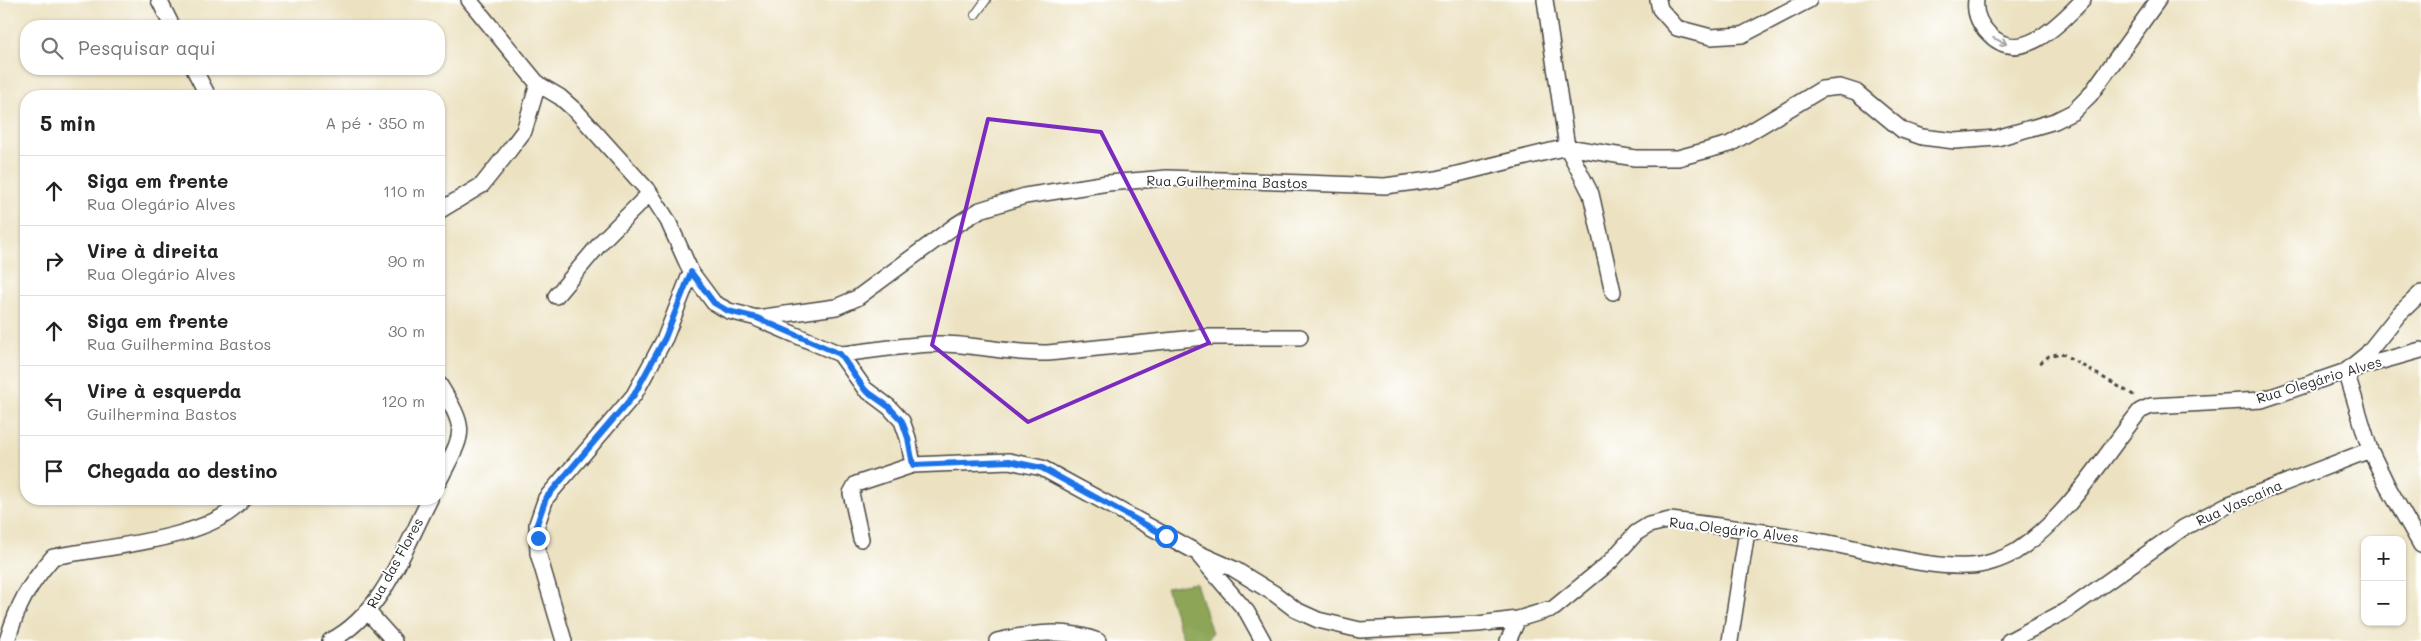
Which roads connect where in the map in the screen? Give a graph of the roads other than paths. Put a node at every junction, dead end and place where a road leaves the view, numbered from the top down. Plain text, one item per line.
1 (159, 0) edge
2 (469, 0) edge
3 (986, 0) edge
4 (1545, 0) edge
5 (1658, 0) edge
6 (1809, 0) edge
7 (1976, 0) edge
8 (2083, 0) edge
9 (2158, 0) edge
10 (975, 15) dead end
11 (169, 20) edge
12 (197, 75) edge
13 (538, 84) junction
14 (205, 90) edge
15 (1567, 147) junction
16 (650, 193) junction
17 (445, 207) edge
18 (691, 272) junction
19 (1613, 292) dead end
20 (2421, 293) edge
21 (556, 296) dead end
22 (757, 318) junction
23 (1300, 337) dead end
24 (2421, 350) edge
25 (840, 354) junction
26 (2346, 371) junction
27 (445, 395) edge
28 (2370, 450) junction
29 (913, 465) junction
30 (445, 469) edge
31 (236, 505) edge
32 (427, 505) edge
33 (1747, 531) junction
34 (861, 539) dead end
35 (2421, 545) edge
36 (1198, 554) junction
37 (32, 582) junction
38 (368, 612) junction
39 (1518, 619) junction
40 (7, 641) edge
41 (16, 641) edge
42 (330, 641) edge
43 (394, 641) edge
44 (564, 641) edge
45 (997, 641) edge
46 (1098, 641) edge
47 (1263, 641) edge
48 (1508, 641) edge
49 (1730, 641) edge
50 (2009, 641) edge

1 - 11 street
2 - 13 street, Rua Guilhermina Bastos
3 - 10 lane
4 - 15 street
5 - 6 street
7 -> 8 street
9 - 15 street
12 - 14 street
13 - 16 street, Rua Guilhermina Bastos
13 - 17 street
15 - 19 street
15 - 22 street, Rua Guilhermina Bastos
16 - 18 street, Rua Guilhermina Bastos
16 - 21 street
18 - 22 street, Rua Guilhermina Bastos
18 - 44 street
20 - 26 street
22 - 25 street
23 - 25 street
24 - 26 street, Rua Olegário Alves
25 - 29 street
26 - 28 street
26 - 33 street, Rua Olegário Alves
27 - 30 street
28 - 35 street
28 - 50 street, Rua Vascaína
29 - 34 street, Rua Olegário Alves
29 - 36 street, Rua Olegário Alves
31 - 37 street
32 - 38 street, Rua das Flores
33 - 39 street, Rua Olegário Alves
33 - 49 street
36 - 39 street, Rua Olegário Alves
36 - 47 street
37 - 40 street
37 - 41 street
38 - 42 street, Rua das Flores
38 - 43 street
39 - 48 street
45 - 46 street

